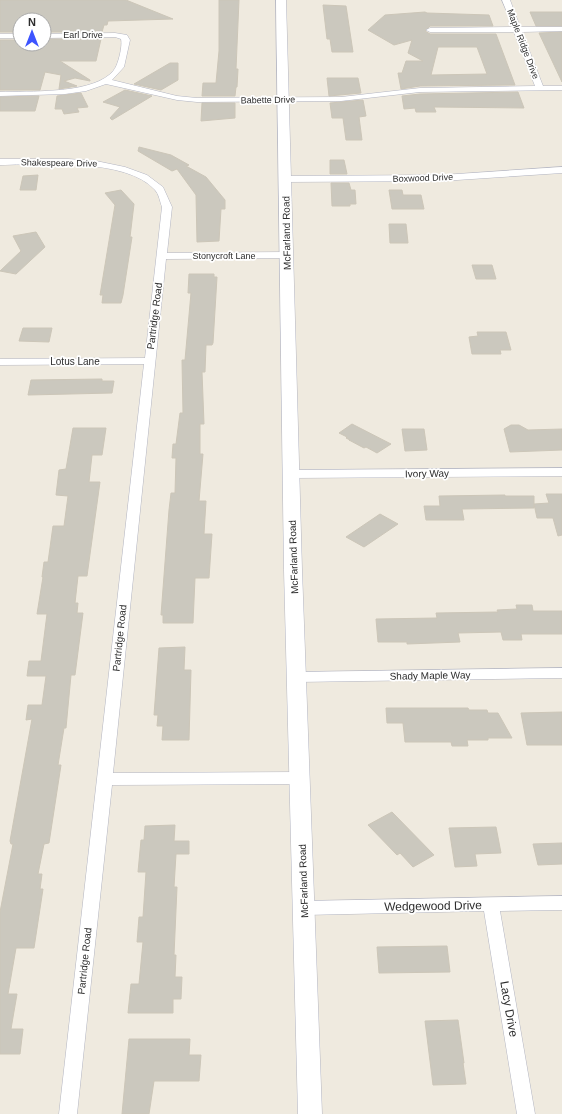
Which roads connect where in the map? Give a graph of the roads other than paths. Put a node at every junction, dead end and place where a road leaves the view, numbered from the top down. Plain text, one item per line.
1 (281, 0) edge
2 (506, 0) edge
3 (517, 29) junction
4 (562, 29) edge
5 (430, 30) dead end
6 (0, 36) edge
7 (12, 36) edge
8 (52, 36) edge
9 (105, 81) junction
10 (540, 88) junction
11 (562, 88) edge
12 (0, 94) edge
13 (282, 99) junction
14 (0, 162) edge
15 (562, 170) edge
16 (140, 175) joint
17 (284, 179) junction
18 (286, 255) junction
19 (161, 256) junction
20 (149, 361) junction
21 (0, 362) edge
22 (562, 472) edge
23 (291, 474) junction
24 (562, 673) edge
25 (297, 677) junction
26 (300, 778) junction
27 (105, 779) junction
28 (562, 903) edge
29 (491, 905) junction
30 (304, 908) junction
31 (68, 1114) edge
32 (310, 1114) edge
33 (526, 1114) edge

1 - 13 street, McFarland Road
2 - 3 street, Maple Ridge Drive
3 - 4 street
3 - 5 street
3 - 10 street, Maple Ridge Drive
6 - 7 street
8 - 9 street, Earl Drive
9 - 12 street
9 - 13 street, Babette Drive
10 - 11 street, Babette Drive
10 - 13 street, Babette Drive
13 - 17 street, McFarland Road
14 - 16 street, Shakespeare Drive
15 - 17 street, Boxwood Drive
16 - 19 street, Partridge Road
17 - 18 street, McFarland Road
18 - 19 street, Stonycroft Lane
18 - 23 street, McFarland Road
19 - 20 street, Partridge Road
20 - 21 street, Lotus Lane
20 - 27 street, Partridge Road
22 - 23 street, Ivory Way
23 - 25 street, McFarland Road
24 - 25 street, Shady Maple Way
25 - 26 street, McFarland Road
26 - 27 street
26 - 30 street, McFarland Road
27 - 31 street, Partridge Road
28 - 29 street, Wedgewood Drive
29 - 30 street, Wedgewood Drive
29 - 33 street, Lacy Drive
30 - 32 street, McFarland Road

